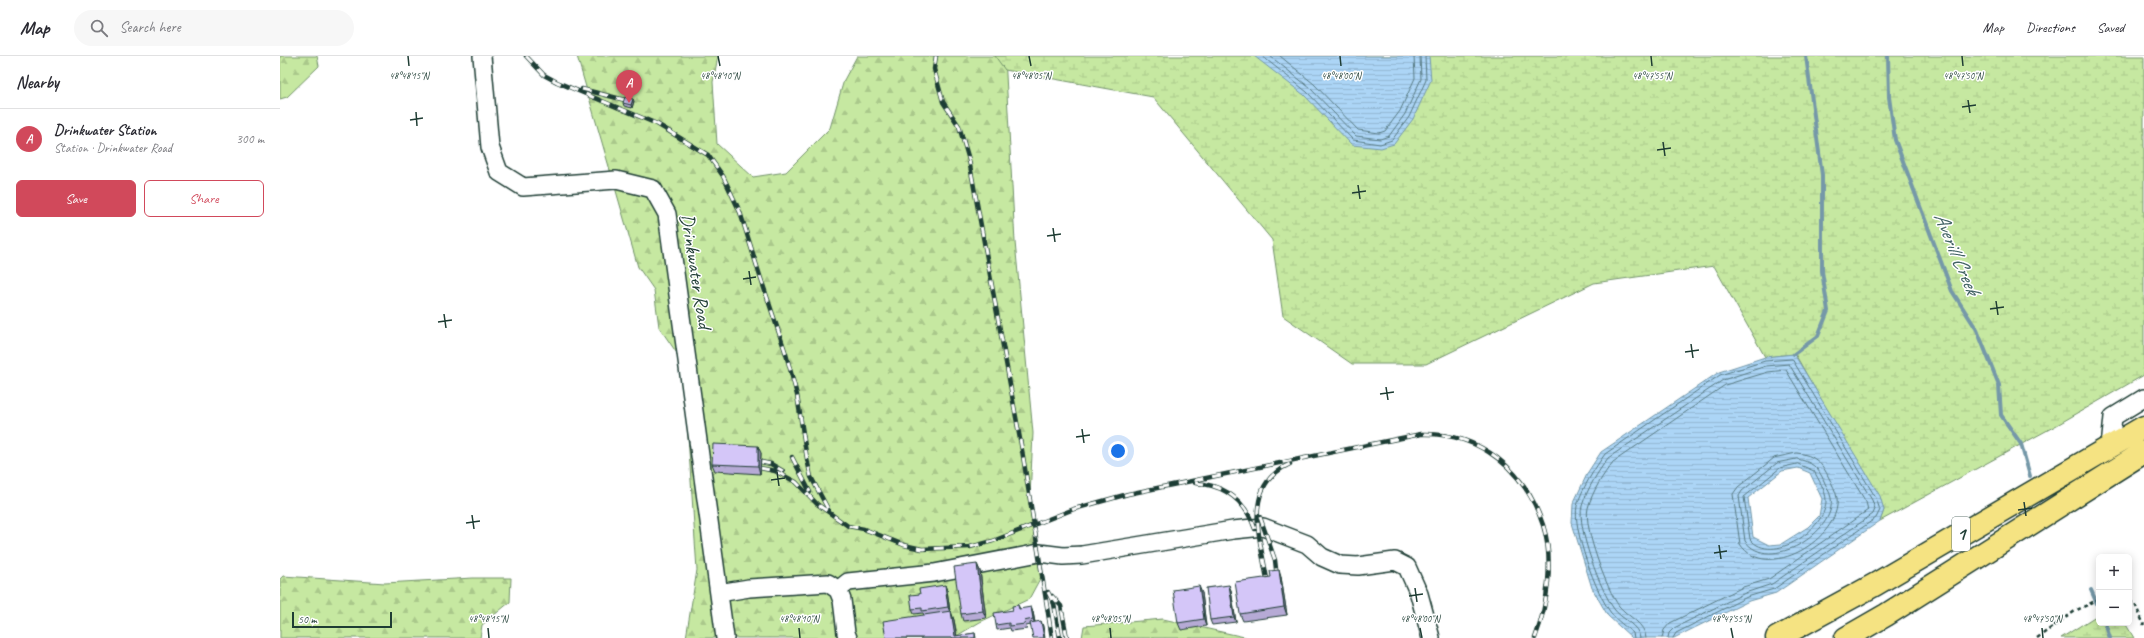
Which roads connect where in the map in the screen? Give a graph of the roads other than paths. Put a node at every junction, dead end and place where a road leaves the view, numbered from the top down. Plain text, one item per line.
1 (482, 56) edge
2 (2144, 398) edge
3 (2144, 427) edge
4 (2110, 447) junction
5 (2144, 452) edge
6 (838, 590) junction
7 (719, 593) junction
8 (725, 638) edge
9 (848, 638) edge
10 (1431, 638) edge
11 (1777, 638) edge
12 (1846, 638) edge

1 - 7 street, Drinkwater Road
2 - 4 street
3 - 4 highway, 1
4 - 11 highway, 1
5 - 12 highway, 1
6 - 7 street
6 - 9 street
6 - 10 street
7 - 8 street, Drinkwater Road

